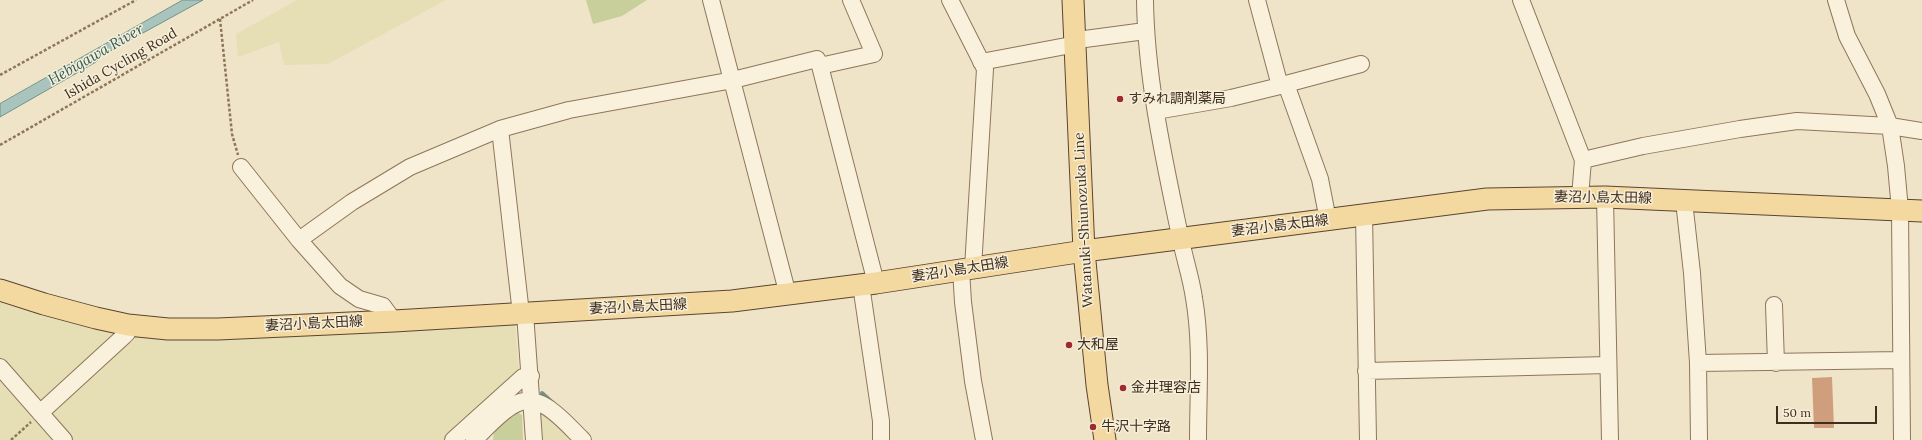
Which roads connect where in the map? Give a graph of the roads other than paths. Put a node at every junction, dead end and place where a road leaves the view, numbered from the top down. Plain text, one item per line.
1 (711, 0) edge
2 (851, 0) edge
3 (950, 0) edge
4 (1073, 0) edge
5 (1145, 0) edge
6 (1257, 0) edge
7 (1521, 0) edge
8 (1836, 0) edge
9 (1145, 31) junction
10 (1076, 43) junction
11 (818, 62) junction
12 (981, 62) junction
13 (1361, 64) dead end
14 (733, 80) junction
15 (1283, 85) junction
16 (1156, 111) junction
17 (1890, 126) junction
18 (500, 129) junction
19 (1922, 131) edge
20 (1583, 160) junction
21 (242, 167) road end
22 (1580, 197) junction
23 (1605, 197) junction
24 (1684, 201) junction
25 (1900, 210) junction
26 (1922, 211) edge
27 (1364, 215) junction
28 (1328, 220) junction
29 (1180, 238) junction
30 (299, 240) junction
31 (1084, 251) junction
32 (967, 269) junction
33 (869, 284) junction
34 (0, 290) edge
35 (788, 295) junction
36 (1774, 305) dead end
37 (525, 313) junction
38 (394, 321) junction
39 (128, 325) junction
40 (1902, 360) junction
41 (1776, 363) junction
42 (1698, 364) junction
43 (1608, 365) junction
44 (0, 367) edge
45 (1366, 370) junction
46 (531, 376) junction
47 (533, 401) junction
48 (40, 413) junction
49 (479, 438) edge
50 (983, 438) edge
51 (64, 440) edge
52 (453, 440) edge
53 (534, 440) edge
54 (583, 440) edge
55 (881, 440) edge
56 (1105, 440) edge
57 (1198, 440) edge
58 (1368, 440) edge
59 (1610, 440) edge
60 (1699, 440) edge
61 (1902, 440) edge

1 - 14 street
2 - 11 street
3 - 12 street
4 - 10 main road, Watanuki-Shiunozuka Line
5 - 9 street
6 - 15 street
7 - 20 street
8 - 17 street
9 - 10 street
9 - 16 street
10 - 12 street
10 - 31 main road, Watanuki-Shiunozuka Line
11 - 14 street
11 - 33 street
12 - 32 street
13 - 15 street
14 - 18 street
14 - 35 street
15 - 16 street
15 - 28 street
16 - 29 street
17 - 19 street
17 - 20 street
17 - 25 street
18 - 30 street
18 - 37 street
20 - 22 street
21 - 30 street
22 - 23 main road, 妻沼小島太田線
22 - 27 main road, 妻沼小島太田線
23 - 24 main road, 妻沼小島太田線
23 - 43 street
24 - 25 main road, 妻沼小島太田線
24 - 42 street
25 - 26 main road, 妻沼小島太田線
25 - 40 street
27 - 28 main road, 妻沼小島太田線
27 - 45 street
28 - 29 main road, 妻沼小島太田線
29 - 31 main road, 妻沼小島太田線
29 - 57 street
30 - 38 street
31 - 32 main road, 妻沼小島太田線
31 - 56 main road, Watanuki-Shiunozuka Line
32 - 33 main road, 妻沼小島太田線
32 - 50 street
33 - 35 main road, 妻沼小島太田線
33 - 55 street
34 - 39 main road, 妻沼小島太田線
35 - 37 main road, 妻沼小島太田線
36 - 41 street
37 - 38 main road, 妻沼小島太田線
37 - 46 street
38 - 39 main road, 妻沼小島太田線
39 - 48 street
40 - 41 street
40 - 61 street
41 - 42 street
42 - 60 street
43 - 45 street
43 - 59 street
44 - 48 street
45 - 58 street
46 - 47 street
46 - 52 street
47 - 49 street
47 - 53 street
47 - 54 street
48 - 51 street

